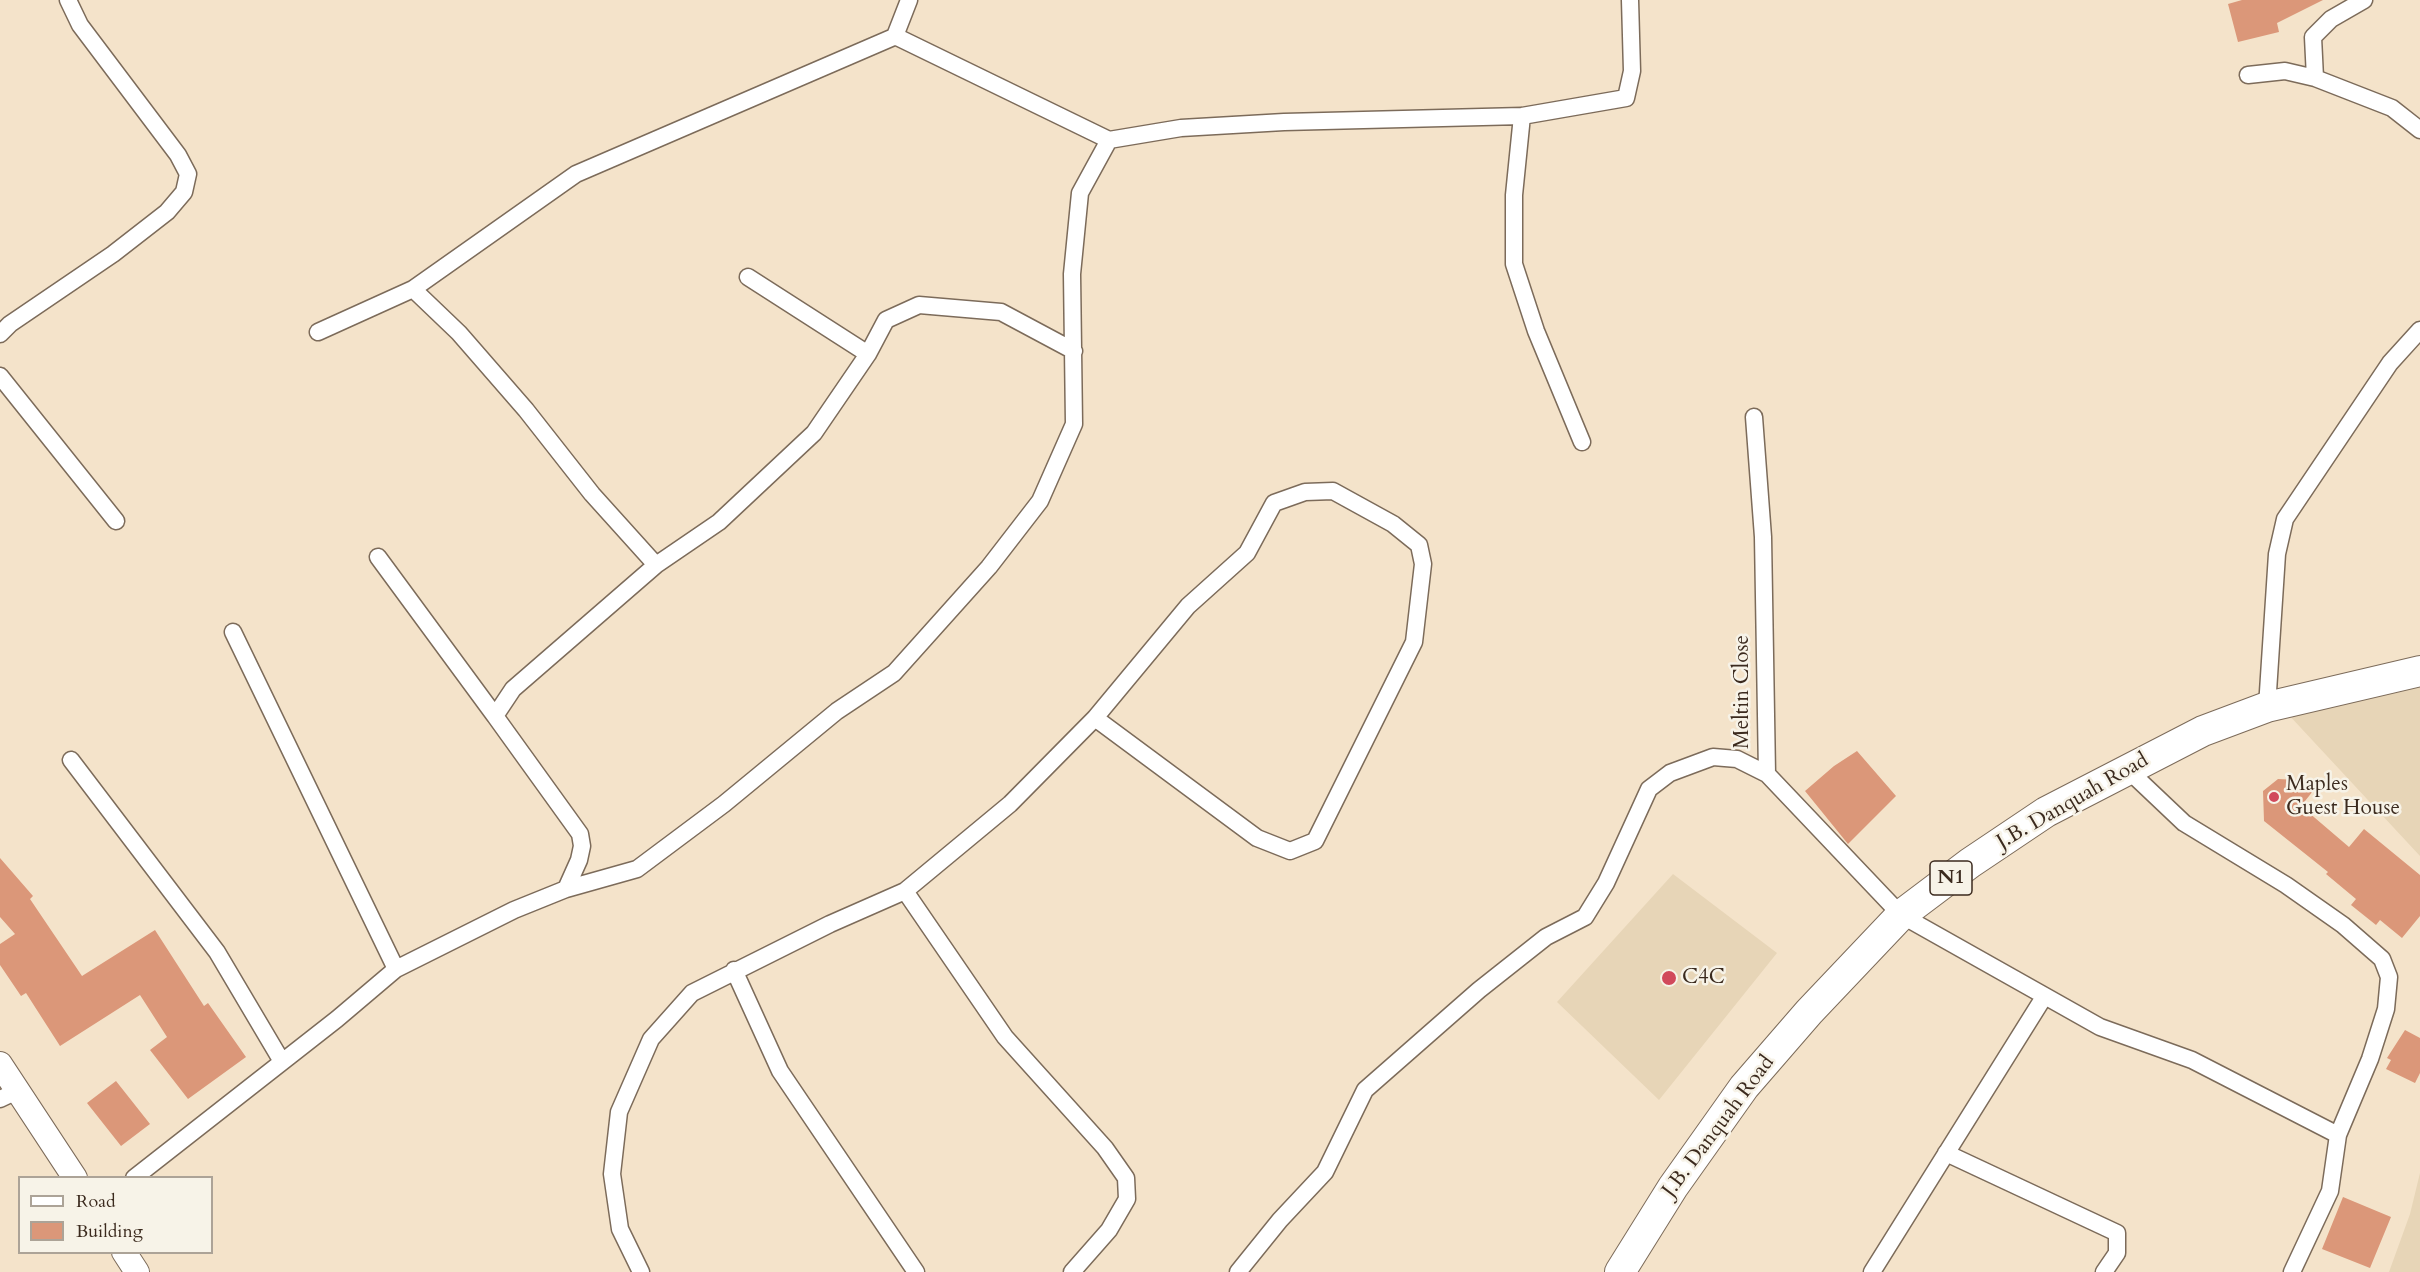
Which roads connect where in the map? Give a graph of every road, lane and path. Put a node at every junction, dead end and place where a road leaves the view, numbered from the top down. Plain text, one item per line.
1 (68, 0) edge
2 (909, 0) edge
3 (1630, 0) edge
4 (2364, 0) edge
5 (896, 36) junction
6 (2248, 75) dead end
7 (2315, 78) junction
8 (1522, 116) junction
9 (2420, 130) edge
10 (1108, 140) junction
11 (748, 277) dead end
12 (413, 289) junction
13 (2420, 330) edge
14 (318, 332) dead end
15 (0, 334) edge
16 (1074, 351) junction
17 (868, 354) junction
18 (0, 376) edge
19 (1754, 417) dead end
20 (1582, 442) dead end
21 (116, 521) dead end
22 (378, 557) dead end
23 (656, 565) junction
24 (233, 632) dead end
25 (2420, 671) edge
26 (2267, 707) junction
27 (495, 716) junction
28 (1095, 718) junction
29 (71, 760) dead end
30 (2127, 769) junction
31 (1767, 774) junction
32 (566, 889) junction
33 (905, 891) junction
34 (1901, 915) junction
35 (396, 969) junction
36 (734, 970) junction
37 (2044, 997) junction
38 (281, 1060) junction
39 (0, 1064) edge
40 (9, 1094) edge
41 (2338, 1136) junction
42 (1946, 1153) junction
43 (73, 1176) edge
44 (136, 1176) edge
45 (125, 1254) edge
46 (137, 1272) edge
47 (641, 1272) edge
48 (916, 1272) edge
49 (1072, 1272) edge
50 (1238, 1272) edge
51 (1620, 1272) edge
52 (1872, 1272) edge
53 (2104, 1272) edge
54 (2292, 1272) edge

1 - 15 street
2 - 5 street
3 - 8 street
4 - 7 street
5 - 10 street
5 - 12 street
6 - 7 street
7 - 9 street
8 - 10 street
8 - 20 street
10 - 16 street
11 - 17 street
12 - 14 street
12 - 23 street
13 - 26 street
16 - 17 street
16 - 32 street
17 - 23 street
18 - 21 street
19 - 31 street, Meltin Close
22 - 27 street
23 - 27 street
24 - 35 street
25 - 26 highway, J.B. Danquah Road / N1
26 - 30 highway, J.B. Danquah Road / N1
27 - 32 street
28 - 28 street
28 - 33 street
29 - 38 street
30 - 34 highway, J.B. Danquah Road / N1
30 - 41 street
31 - 34 street, Meltin Close
31 - 50 street
32 - 35 street
33 - 36 street
33 - 49 street
34 - 37 street, Meltin Close
34 - 51 highway, J.B. Danquah Road / N1
35 - 38 street
36 - 47 street
36 - 48 street
37 - 41 street, Meltin Close
37 - 42 street
38 - 44 street
39 - 40 street
40 - 43 street
41 - 54 street
42 - 52 street
42 - 53 street
45 - 46 street

